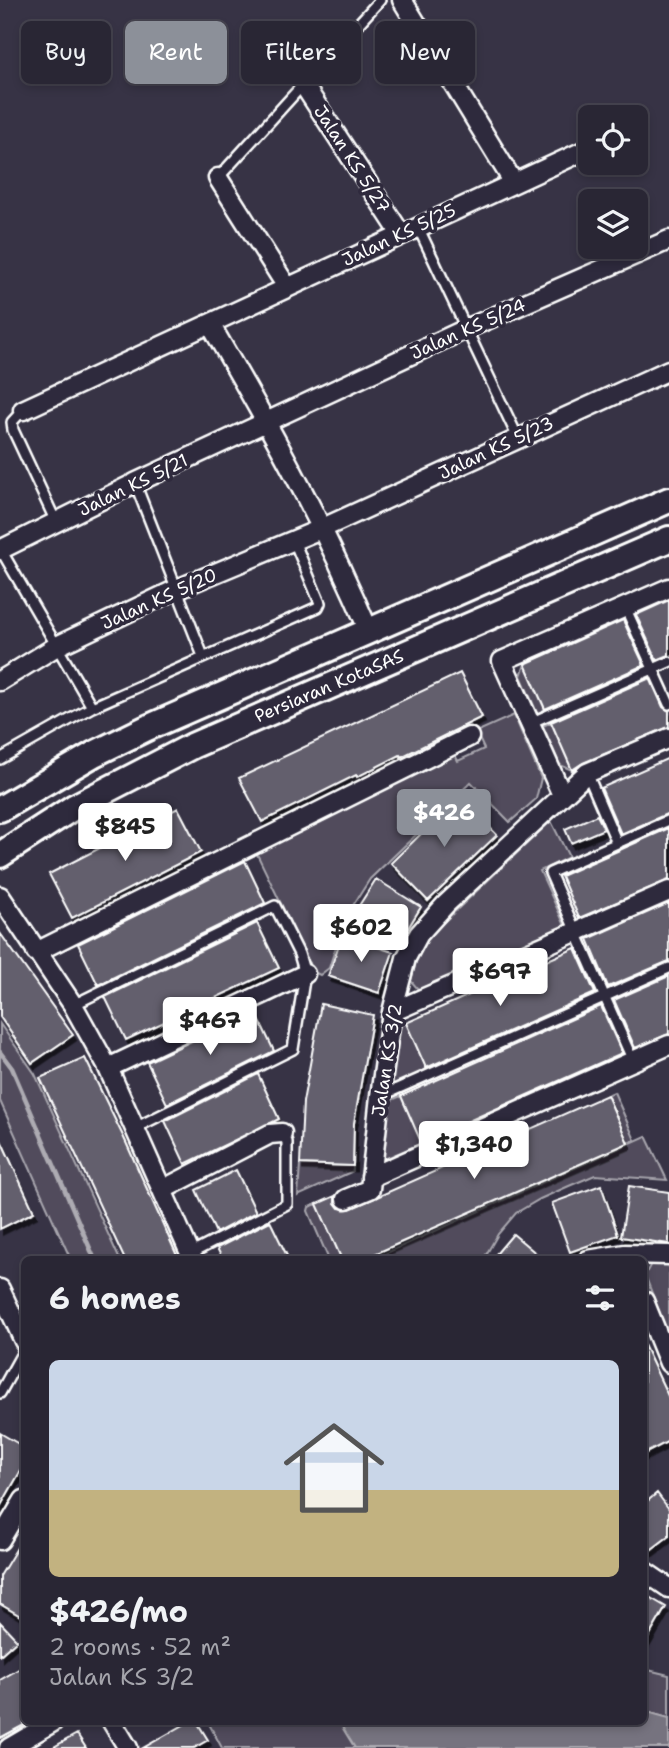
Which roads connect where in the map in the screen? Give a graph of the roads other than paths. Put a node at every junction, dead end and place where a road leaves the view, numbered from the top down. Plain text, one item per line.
1 (380, 0) edge
2 (402, 0) edge
3 (361, 21) edge
4 (303, 84) joint
5 (578, 154) edge
6 (218, 178) joint
7 (514, 183) junction
8 (410, 230) junction
9 (669, 240) edge
10 (287, 286) junction
11 (210, 324) junction
12 (466, 329) junction
13 (669, 370) edge
14 (23, 410) joint
15 (268, 422) junction
16 (518, 438) junction
17 (135, 482) junction
18 (669, 500) edge
19 (56, 522) junction
20 (323, 528) junction
21 (669, 539) edge
22 (295, 541) junction
23 (1, 550) edge
24 (669, 587) edge
25 (177, 589) junction
26 (625, 607) junction
27 (368, 629) junction
28 (57, 646) junction
29 (203, 656) junction
30 (669, 662) edge
31 (653, 669) junction
32 (0, 681) edge
33 (669, 704) edge
34 (92, 707) junction
35 (530, 723) junction
36 (469, 737) dead end
37 (669, 738) edge
38 (0, 759) edge
39 (587, 773) junction
40 (562, 795) junction
41 (0, 809) edge
42 (669, 820) edge
43 (617, 843) junction
44 (0, 855) edge
45 (669, 891) edge
46 (0, 896) edge
47 (575, 932) junction
48 (36, 952) junction
49 (669, 968) edge
50 (305, 974) junction
51 (605, 997) junction
52 (72, 1005) junction
53 (392, 1012) junction
54 (669, 1045) edge
55 (633, 1061) junction
56 (108, 1068) junction
57 (380, 1097) junction
58 (135, 1128) junction
59 (282, 1133) joint
60 (371, 1177) junction
61 (162, 1190) junction
62 (346, 1199) dead end
63 (669, 1255) edge
64 (191, 1256) edge
65 (193, 1256) edge
66 (636, 1256) edge
67 (0, 1289) edge
68 (647, 1308) edge
69 (21, 1334) edge
70 (21, 1355) edge
71 (669, 1363) edge
72 (0, 1393) edge
73 (21, 1505) edge
74 (0, 1540) edge
75 (647, 1573) edge
76 (669, 1588) edge
77 (48, 1725) edge
78 (114, 1725) edge
79 (9, 1748) edge
80 (128, 1748) edge

1 - 3 lane
2 - 7 street
4 - 6 lane
4 - 8 street, Jalan KS 5/27
5 - 7 street, Jalan KS 5/25
6 - 10 street
7 - 8 street, Jalan KS 5/25
8 - 10 street, Jalan KS 5/25
8 - 12 lane
9 - 12 street, Jalan KS 5/24
10 - 11 street, Jalan KS 5/25
11 - 14 street, Jalan KS 5/25
11 - 15 street
12 - 15 street, Jalan KS 5/24
12 - 16 lane
13 - 16 street, Jalan KS 5/23
14 - 19 lane
15 - 17 street, Jalan KS 5/21
15 - 20 street
16 - 20 street, Jalan KS 5/23
17 - 19 street, Jalan KS 5/21
17 - 25 lane
18 - 27 street, Persiaran KotaSAS
19 - 23 street, Jalan KS 5/21
20 - 22 street, Jalan KS 5/20
20 - 27 street
21 - 44 street, Persiaran KotaSAS
22 - 25 street, Jalan KS 5/20
22 - 29 lane
23 - 28 lane
24 - 26 street
25 - 28 street, Jalan KS 5/20
25 - 29 lane
26 - 31 lane
26 - 35 street
27 - 41 street, Persiaran KotaSAS
28 - 32 street, Jalan KS 5/20
28 - 34 lane
29 - 34 lane
30 - 31 lane
31 - 33 lane
31 - 35 lane
34 - 38 lane
35 - 40 street
36 - 48 street
37 - 39 street, Jalan KS 3/2
39 - 40 street, Jalan KS 3/2
39 - 43 lane
40 - 53 street, Jalan KS 3/2
42 - 43 lane
43 - 47 lane
45 - 47 street
46 - 48 street
47 - 51 lane
47 - 53 street
48 - 52 street
49 - 51 lane
50 - 52 lane
50 - 56 street
50 - 58 lane
51 - 55 lane
51 - 57 lane
52 - 56 street
53 - 57 street, Jalan KS 3/2
54 - 55 street
55 - 60 street
56 - 58 street
57 - 60 street, Jalan KS 3/2
58 - 61 street
59 - 61 street
59 - 65 lane
60 - 62 street
61 - 64 street
63 - 66 street
67 - 69 street
68 - 71 street
70 - 72 lane
73 - 74 street
75 - 76 street
77 - 79 street
78 - 80 street

